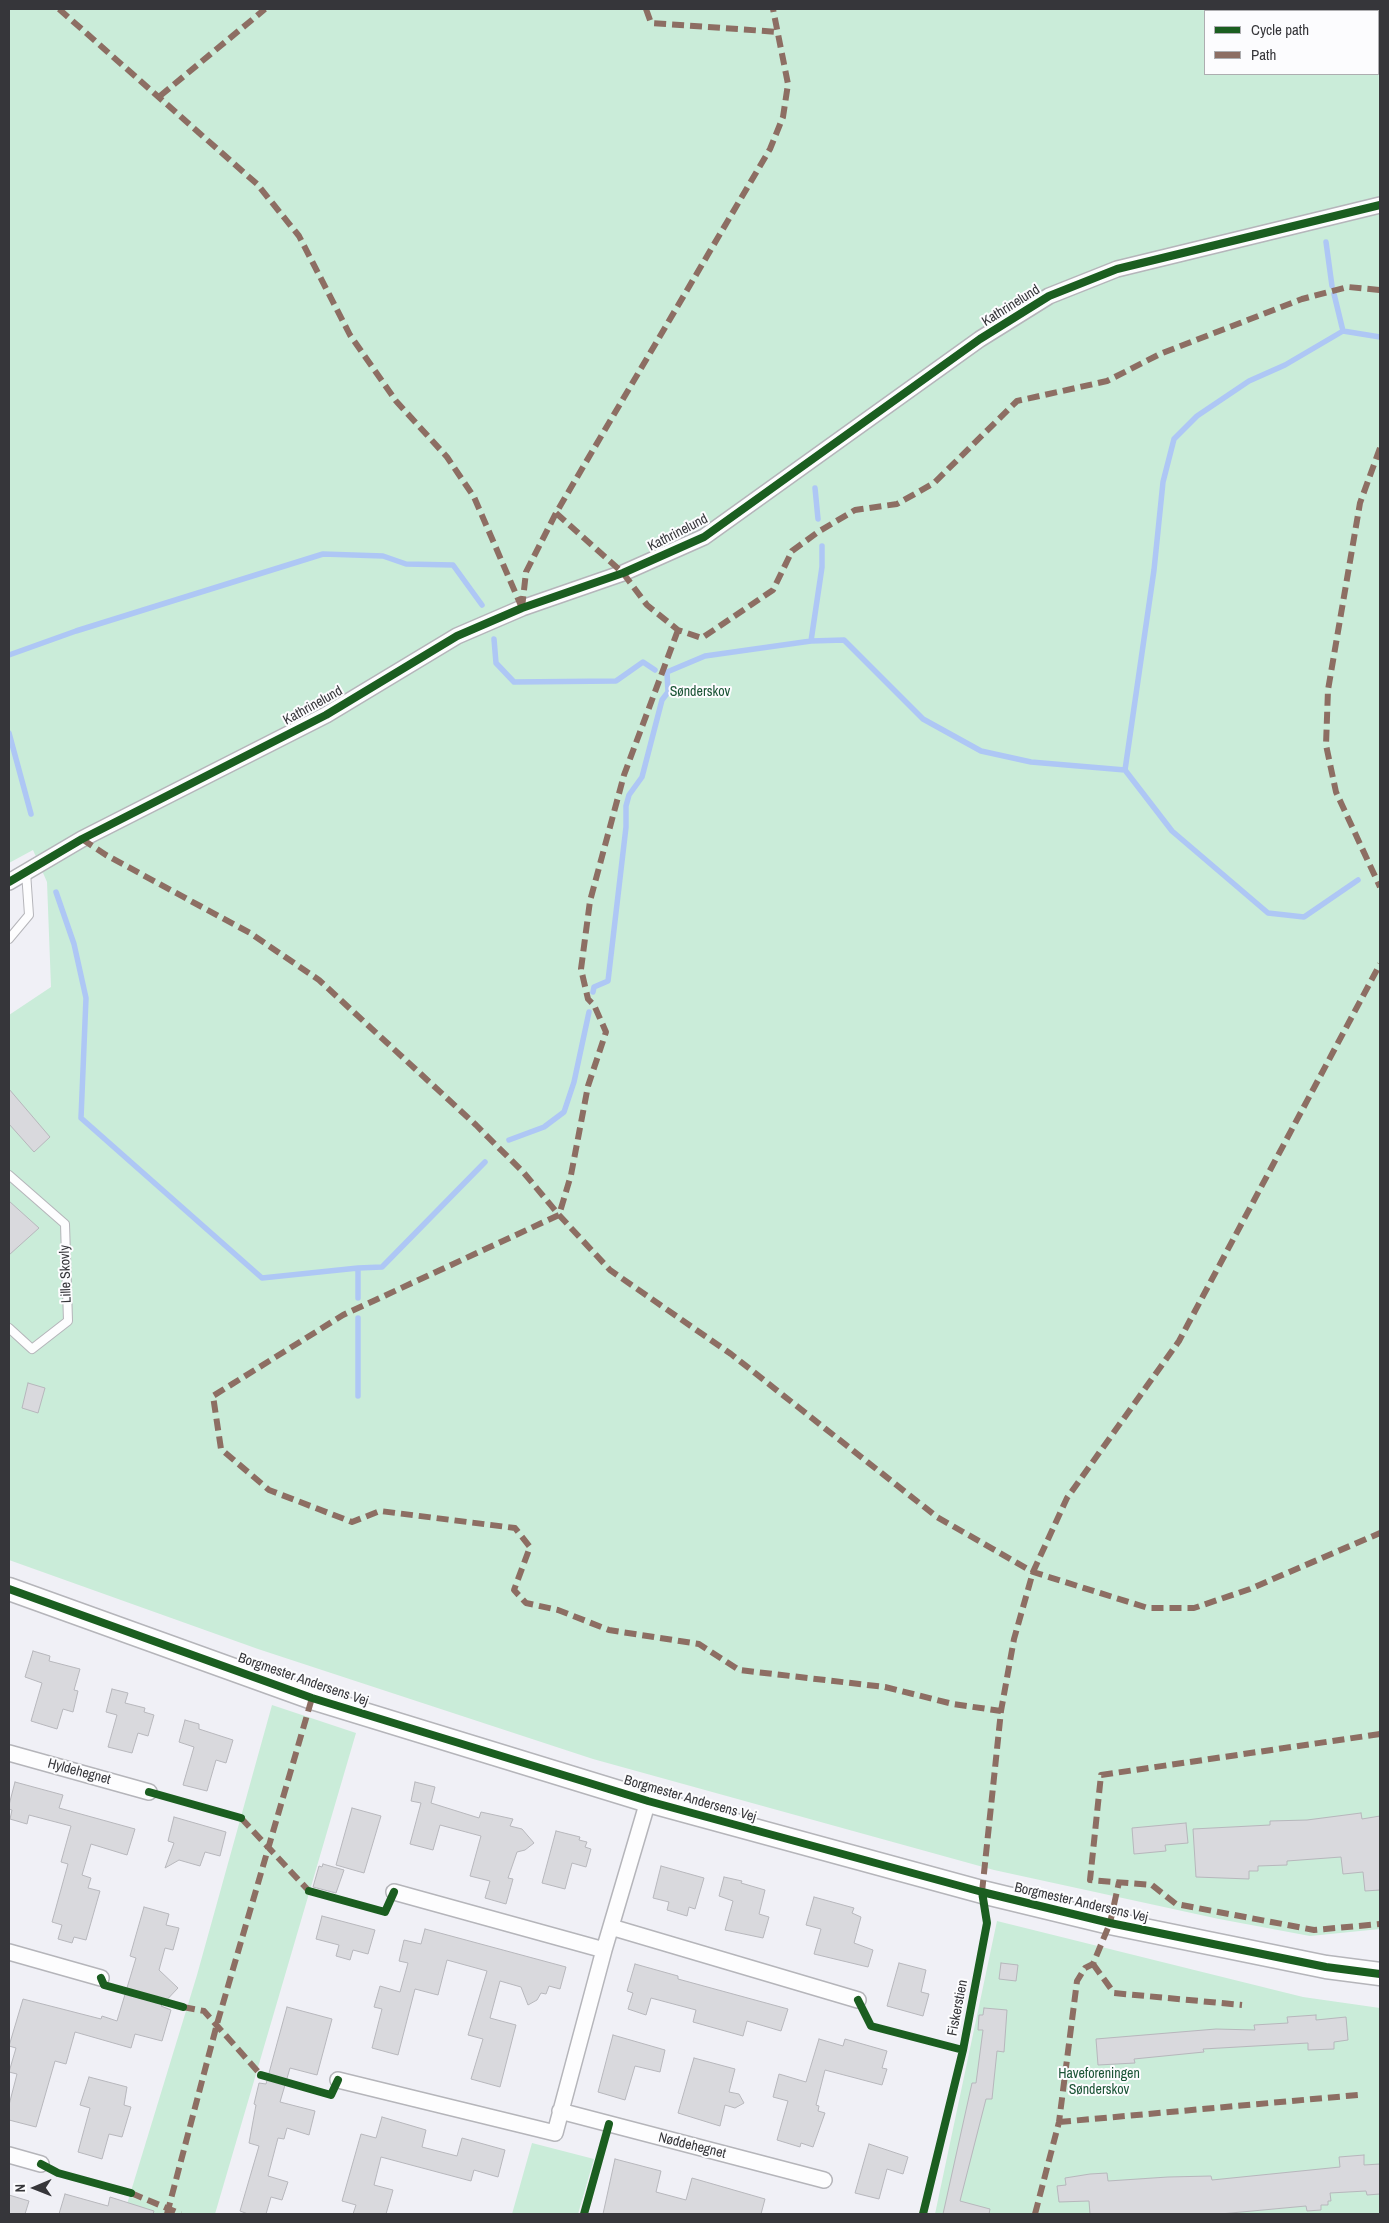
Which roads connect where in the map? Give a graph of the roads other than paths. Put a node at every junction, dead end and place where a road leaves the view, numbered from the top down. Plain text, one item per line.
1 (1380, 205) edge
2 (26, 872) junction
3 (9, 882) edge
4 (9, 939) edge
5 (9, 1175) edge
6 (9, 1328) edge
7 (9, 1589) edge
8 (9, 1753) edge
9 (148, 1792) dead end
10 (648, 1801) junction
11 (394, 1892) dead end
12 (611, 1927) junction
13 (604, 1950) junction
14 (9, 1952) edge
15 (1380, 1974) edge
16 (101, 1978) dead end
17 (858, 2000) dead end
18 (338, 2080) dead end
19 (560, 2111) junction
20 (9, 2154) edge
21 (41, 2164) dead end
22 (824, 2180) dead end

1 - 2 street, Kathrinelund
2 - 3 street, Kathrinelund
2 - 4 lane
5 - 6 lane, Lille Skovly
7 - 10 street, Borgmester Andersens Vej
8 - 9 street, Hyldehegnet
10 - 12 street
10 - 15 street, Borgmester Andersens Vej
11 - 13 street
12 - 13 street
12 - 17 street
13 - 19 street
14 - 16 street
18 - 19 street
19 - 22 street, Nøddehegnet
20 - 21 street

